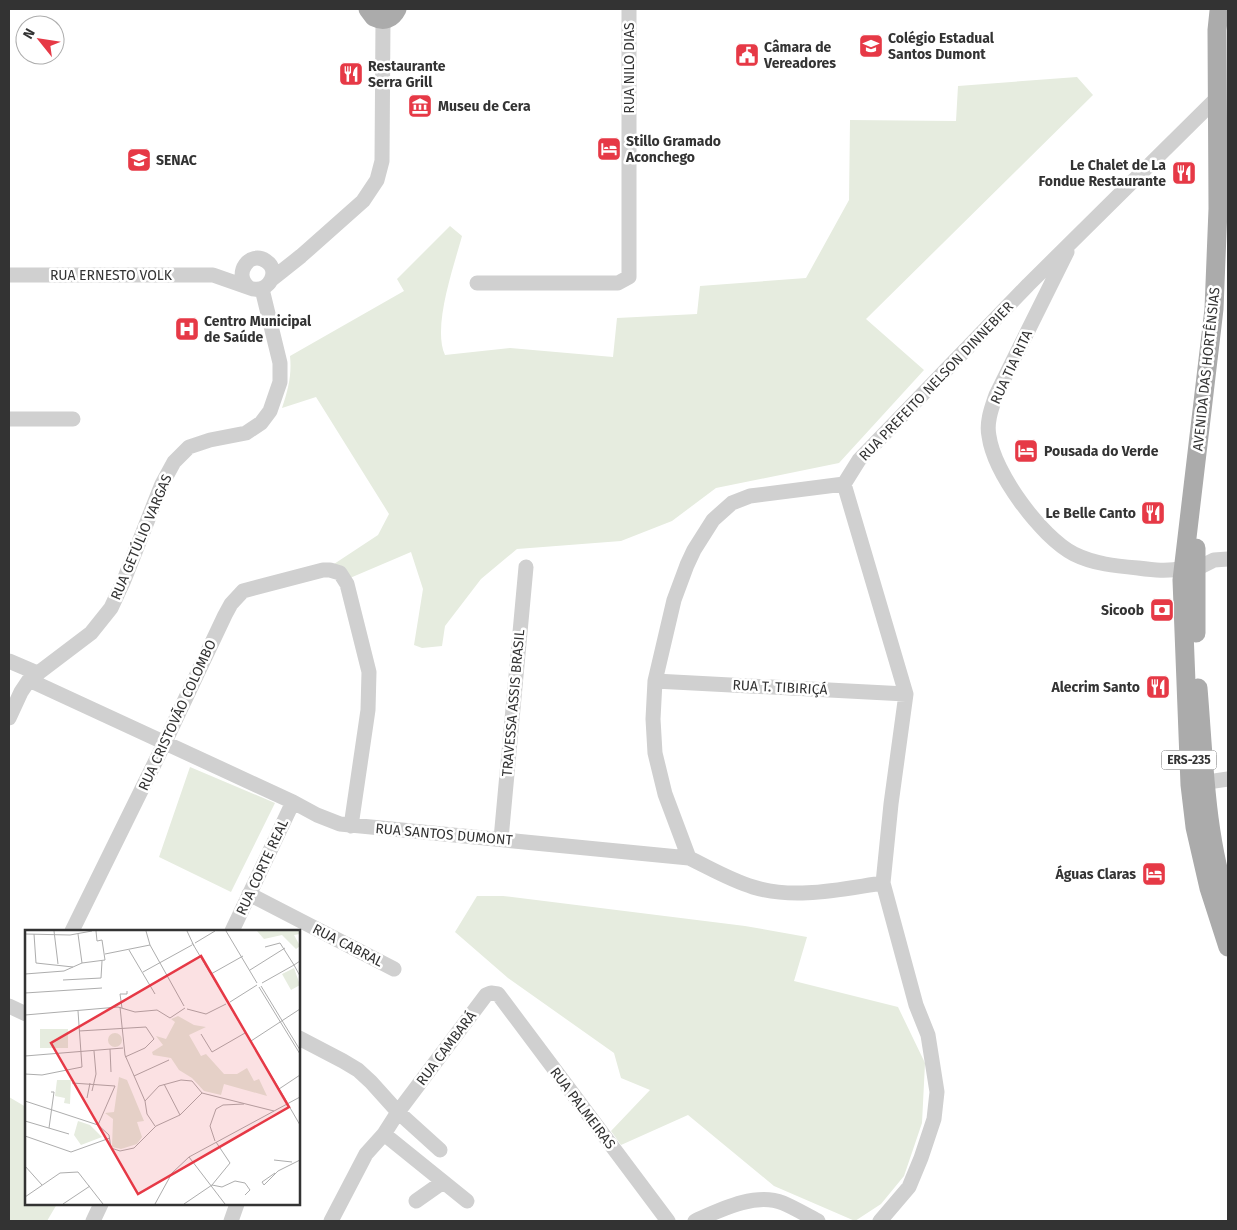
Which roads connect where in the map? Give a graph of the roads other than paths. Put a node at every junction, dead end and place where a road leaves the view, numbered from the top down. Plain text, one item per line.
1 (629, 9) edge
2 (1218, 10) edge
3 (382, 12) edge
4 (1217, 98) junction
5 (1072, 242) junction
6 (301, 256) junction
7 (252, 260) junction
8 (9, 275) edge
9 (213, 275) junction
10 (477, 283) dead end
11 (261, 285) junction
12 (9, 419) edge
13 (73, 419) dead end
14 (844, 484) junction
15 (1194, 487) junction
16 (1221, 559) edge
17 (526, 567) dead end
18 (1185, 568) junction
19 (9, 661) edge
20 (33, 676) junction
21 (655, 681) junction
22 (906, 694) junction
23 (9, 718) edge
24 (165, 742) junction
25 (1228, 780) edge
26 (1198, 783) junction
27 (293, 802) junction
28 (351, 826) junction
29 (501, 839) junction
30 (689, 858) junction
31 (883, 883) junction
32 (249, 894) junction
33 (1228, 904) edge
34 (72, 930) edge
35 (232, 930) edge
36 (1228, 947) edge
37 (394, 969) dead end
38 (498, 994) joint
39 (9, 1006) edge
40 (25, 1014) edge
41 (300, 1039) edge
42 (398, 1112) junction
43 (384, 1134) junction
44 (440, 1150) dead end
45 (443, 1182) junction
46 (416, 1200) dead end
47 (468, 1201) dead end
48 (101, 1205) edge
49 (237, 1205) edge
50 (790, 1215) edge
51 (93, 1221) edge
52 (230, 1221) edge
53 (331, 1221) edge
54 (668, 1221) edge
55 (695, 1221) edge
56 (818, 1221) edge
57 (880, 1221) edge

1 - 10 street, RUA NILO DIAS
2 - 4 main road, AVENIDA DAS HORTÊNSIAS / ERS-235
3 - 6 street
4 - 5 street, RUA PREFEITO NELSON DINNEBIER
4 - 15 main road, AVENIDA DAS HORTÊNSIAS / ERS-235
5 - 14 street, RUA PREFEITO NELSON DINNEBIER
5 - 18 street, RUA TIA RITA
6 - 7 street, RUA ERNESTO VOLK
6 - 11 street
7 - 9 street, RUA ERNESTO VOLK
7 - 11 street, RUA GETÚLIO VARGAS
7 - 11 street, RUA GETÚLIO VARGAS
8 - 9 street, RUA ERNESTO VOLK
9 - 11 street, RUA ERNESTO VOLK
11 - 20 street, RUA GETÚLIO VARGAS
12 - 13 street
14 - 21 street
14 - 22 street
15 - 18 main road, AVENIDA DAS HORTÊNSIAS / ERS-235
15 - 18 main road, AVENIDA DAS HORTÊNSIAS / ERS-235
16 - 18 street
17 - 29 street, TRAVESSA ASSIS BRASIL
18 - 26 main road, AVENIDA DAS HORTÊNSIAS / ERS-235
18 - 26 main road, AVENIDA DAS HORTÊNSIAS / ERS-235
19 - 20 street, RUA SANTOS DUMONT
20 - 23 street, RUA GETÚLIO VARGAS
20 - 24 street, RUA SANTOS DUMONT
21 - 22 street, RUA T. TIBIRIÇÁ
21 - 30 street
22 - 31 street
24 - 27 street, RUA SANTOS DUMONT
24 - 28 street, RUA CRISTOVÃO COLOMBO
24 - 34 street, RUA CRISTOVÃO COLOMBO
25 - 26 street
26 - 33 main road, AVENIDA DAS HORTÊNSIAS / ERS-235
26 - 36 main road, AVENIDA DAS HORTÊNSIAS / ERS-235
27 - 28 street, RUA SANTOS DUMONT
27 - 32 street, RUA CORTE REAL
28 - 29 street, RUA SANTOS DUMONT
29 - 30 street, RUA SANTOS DUMONT
30 - 31 street, RUA SANTOS DUMONT
31 - 57 street
32 - 35 street, RUA CORTE REAL
32 - 37 street, RUA CABRAL
38 - 42 street, RUA CAMBARÁ
38 - 54 street, RUA PALMEIRAS
39 - 40 street
41 - 42 street
42 - 43 street, RUA CAMBARÁ
42 - 44 street
43 - 45 street
43 - 53 street, RUA CAMBARÁ
45 - 46 street
45 - 47 street
48 - 51 street
49 - 52 street
50 - 55 street
50 - 56 street

